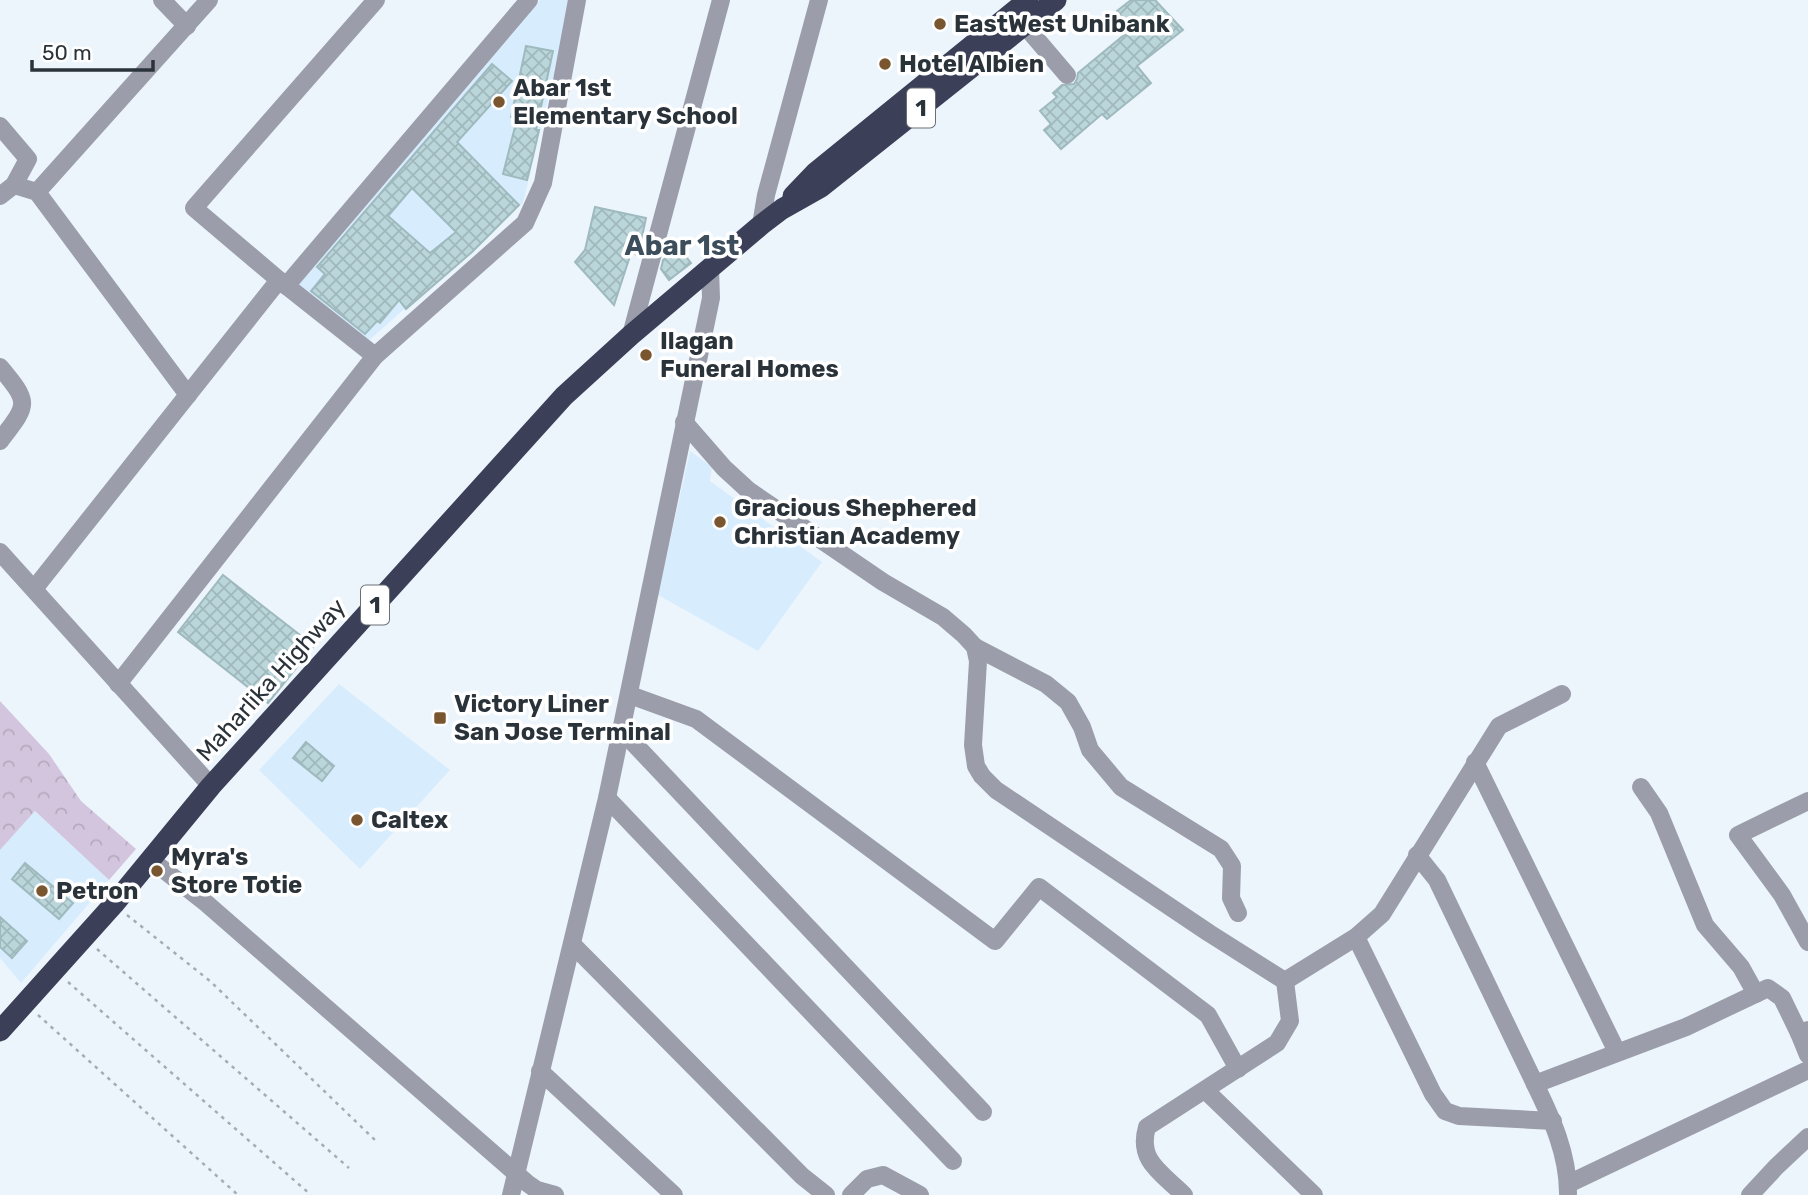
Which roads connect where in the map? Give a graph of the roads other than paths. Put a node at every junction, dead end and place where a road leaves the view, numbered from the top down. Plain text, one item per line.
1 (162, 0) edge
2 (209, 0) edge
3 (376, 0) edge
4 (528, 0) edge
5 (577, 0) edge
6 (721, 0) edge
7 (819, 0) edge
8 (1056, 0) edge
9 (1022, 13) edge
10 (187, 26) junction
11 (1067, 75) dead end
12 (0, 126) edge
13 (7, 191) edge
14 (37, 192) junction
15 (761, 225) junction
16 (710, 268) junction
17 (282, 283) junction
18 (631, 335) junction
19 (374, 356) junction
20 (0, 367) edge
21 (188, 395) junction
22 (684, 422) junction
23 (0, 441) edge
24 (0, 552) edge
25 (34, 589) junction
26 (975, 647) junction
27 (118, 684) junction
28 (1562, 694) dead end
29 (630, 695) junction
30 (622, 731) junction
31 (1475, 762) junction
32 (211, 786) junction
33 (1642, 787) dead end
34 (607, 798) junction
35 (1808, 801) edge
36 (1417, 855) junction
37 (150, 859) junction
38 (1238, 913) dead end
39 (1356, 937) junction
40 (1808, 942) edge
41 (573, 946) junction
42 (1285, 981) junction
43 (1756, 994) junction
44 (0, 1031) edge
45 (1804, 1032) edge
46 (1617, 1052) junction
47 (1808, 1055) edge
48 (1238, 1069) junction
49 (1808, 1070) edge
50 (540, 1071) junction
51 (1535, 1084) junction
52 (1206, 1091) junction
53 (983, 1112) dead end
54 (1553, 1121) junction
55 (1808, 1138) edge
56 (953, 1161) dead end
57 (516, 1172) junction
58 (1568, 1189) edge
59 (511, 1195) edge
60 (555, 1195) edge
61 (674, 1195) edge
62 (826, 1195) edge
63 (851, 1195) edge
64 (920, 1195) edge
65 (1184, 1195) edge
66 (1314, 1195) edge
67 (1750, 1195) edge

1 - 10 street
2 - 10 street
3 - 17 street
4 - 17 street
5 - 19 street
6 - 18 street
7 - 15 street
8 - 9 highway, Maharlika Highway / 1
9 - 11 street
9 - 15 highway, Maharlika Highway / 1
10 - 14 street
12 - 13 street
13 - 14 street
14 - 21 street
15 - 16 highway, Maharlika Highway / 1
16 - 18 highway, Maharlika Highway / 1
16 - 22 street
17 - 19 street
17 - 21 street
18 - 32 highway, Maharlika Highway / 1
19 - 27 street
20 - 23 street
21 - 25 street
22 - 26 street
22 - 29 street
24 - 25 street
25 - 27 street
26 - 38 street
26 - 42 street
27 - 32 street
28 - 31 street
29 - 30 street
29 - 48 street
30 - 34 street
30 - 53 street
31 - 36 street
31 - 46 street
32 - 37 highway, Maharlika Highway / 1
33 - 43 street
34 - 41 street
34 - 56 street
35 - 40 street
36 - 39 street
36 - 51 street
37 - 44 highway, Maharlika Highway / 1
37 - 57 street
39 - 42 street
39 - 54 street
41 - 50 street
41 - 62 street
42 - 48 street
43 - 45 street
43 - 46 street
45 - 47 street
46 - 51 street
48 - 52 street
49 - 58 street
50 - 57 street
50 - 61 street
51 - 54 street
52 - 65 street
52 - 66 street
54 - 58 street
55 - 67 street
57 - 59 street
57 - 60 street
63 - 64 street

